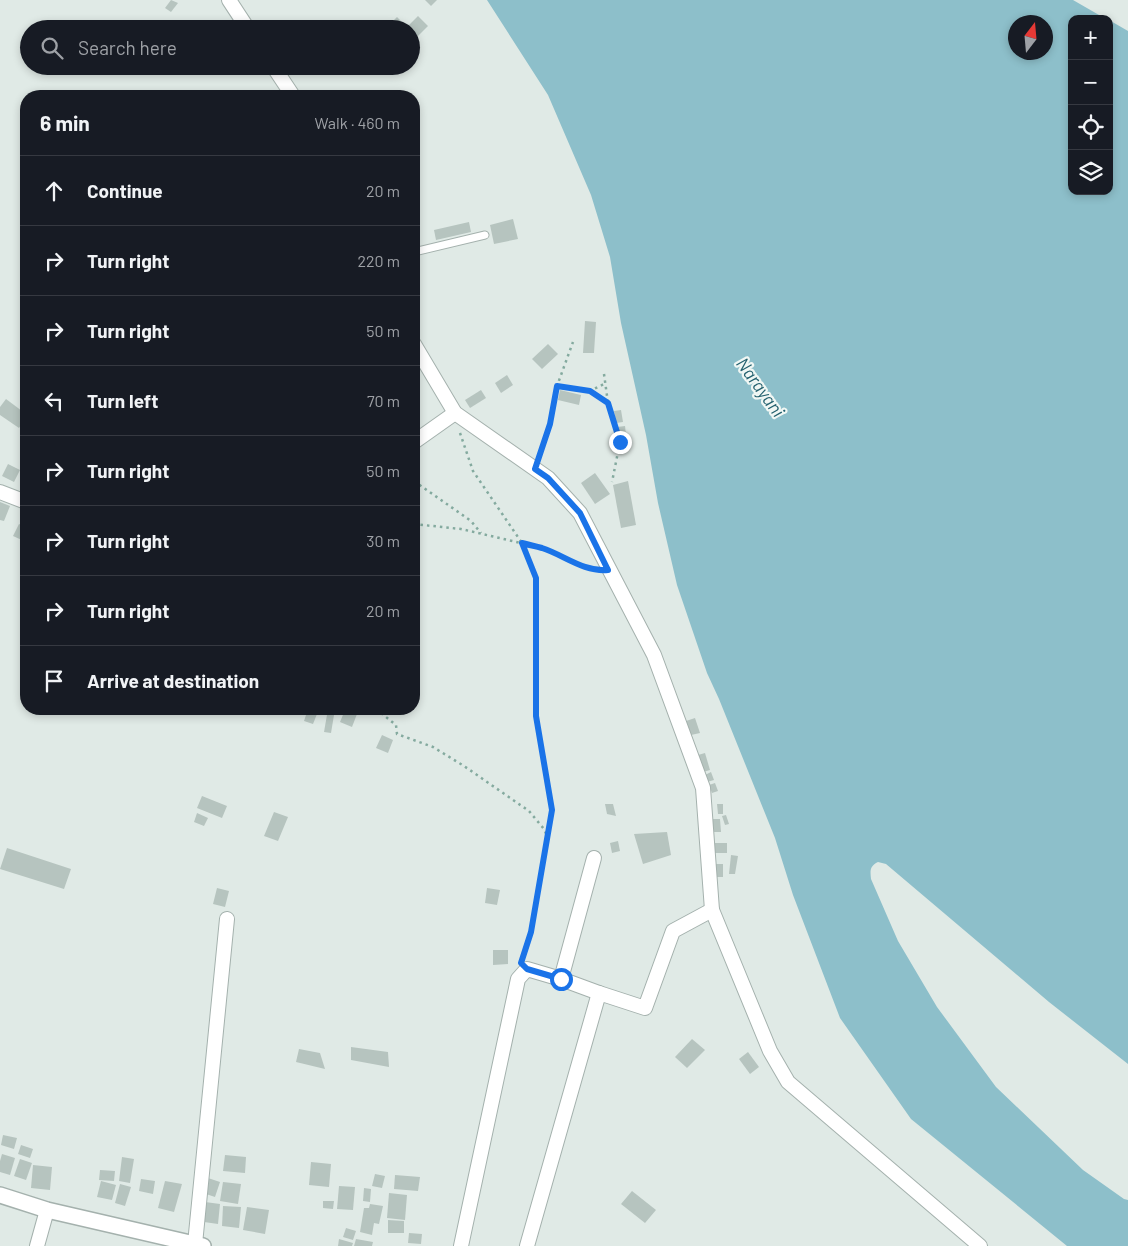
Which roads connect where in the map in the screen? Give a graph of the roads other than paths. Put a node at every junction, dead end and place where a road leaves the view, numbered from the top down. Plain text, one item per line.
1 (229, 0) edge
2 (242, 20) edge
3 (279, 75) edge
4 (289, 90) edge
5 (485, 235) dead end
6 (420, 251) edge
7 (420, 354) edge
8 (455, 413) junction
9 (420, 438) edge
10 (0, 492) edge
11 (20, 500) edge
12 (594, 858) dead end
13 (712, 910) junction
14 (227, 919) dead end
15 (561, 979) junction
16 (599, 993) junction
17 (0, 1195) edge
18 (47, 1210) junction
19 (199, 1245) edge
20 (37, 1246) edge
21 (461, 1246) edge
22 (527, 1246) edge
23 (980, 1246) edge

1 - 2 street
3 - 4 street
5 - 6 lane
7 - 8 street
8 - 9 street
8 - 13 street
10 - 11 street
12 - 15 street
13 - 16 street
13 - 23 street
14 - 19 street
15 - 16 street
15 - 21 street
16 - 22 street
17 - 18 street
18 - 19 street
18 - 20 street

